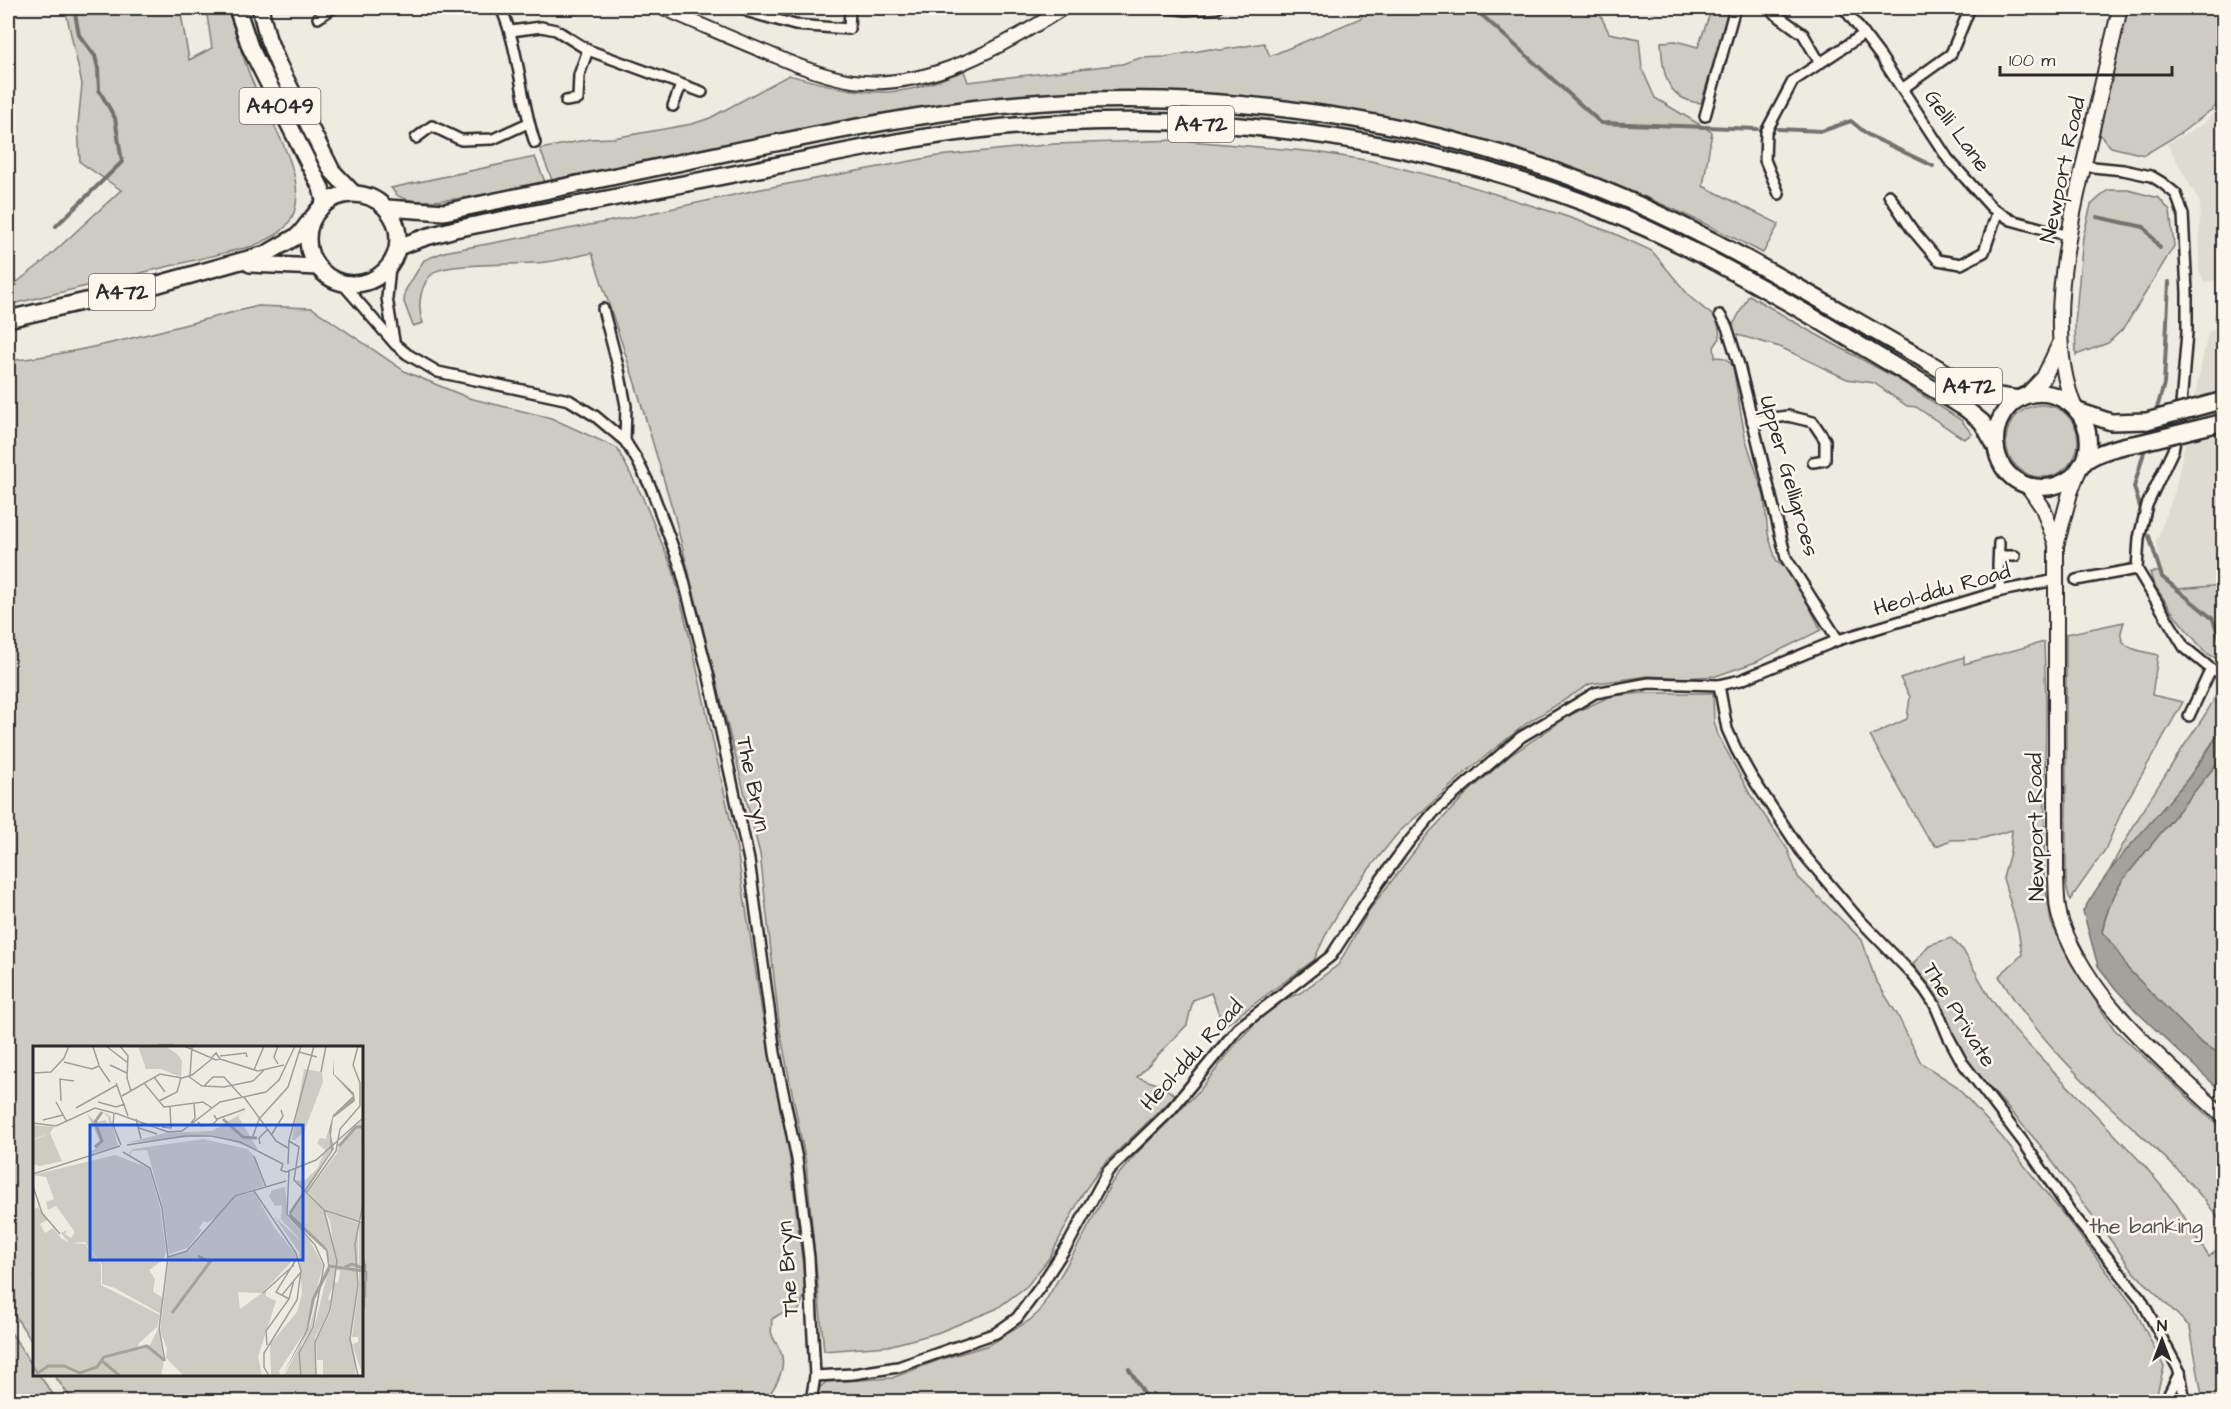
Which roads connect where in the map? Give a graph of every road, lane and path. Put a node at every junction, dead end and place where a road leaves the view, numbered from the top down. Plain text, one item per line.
1 (237, 8) edge
2 (260, 8) edge
3 (333, 8) edge
4 (501, 8) edge
5 (662, 8) edge
6 (850, 8) edge
7 (1064, 8) edge
8 (1168, 8) edge
9 (1217, 8) edge
10 (1735, 8) edge
11 (1844, 8) edge
12 (1970, 8) edge
13 (2120, 8) edge
14 (749, 12) dead end
15 (1774, 13) dead end
16 (318, 18) dead end
17 (511, 31) junction
18 (1863, 34) junction
19 (588, 50) junction
20 (1820, 63) junction
21 (681, 85) junction
22 (1902, 89) junction
23 (702, 92) dead end
24 (566, 101) dead end
25 (673, 106) dead end
26 (1705, 116) dead end
27 (528, 123) junction
28 (416, 138) dead end
29 (535, 143) dead end
30 (2083, 166) junction
31 (353, 194) junction
32 (1779, 194) dead end
33 (1889, 195) dead end
34 (325, 204) junction
35 (387, 208) junction
36 (1997, 213) junction
37 (314, 216) junction
38 (2069, 236) junction
39 (398, 247) junction
40 (235, 264) junction
41 (390, 266) junction
42 (318, 267) junction
43 (342, 283) junction
44 (603, 309) dead end
45 (1720, 315) dead end
46 (8, 320) edge
47 (2059, 343) junction
48 (395, 344) junction
49 (2023, 397) junction
50 (2223, 400) edge
51 (2076, 408) junction
52 (1752, 421) junction
53 (2223, 422) edge
54 (625, 441) junction
55 (1996, 447) junction
56 (1813, 462) dead end
57 (2081, 468) junction
58 (2028, 486) junction
59 (1999, 543) dead end
60 (2056, 546) junction
61 (1999, 556) junction
62 (2015, 556) dead end
63 (2136, 569) junction
64 (2056, 580) junction
65 (2076, 580) dead end
66 (2001, 591) junction
67 (1838, 640) junction
68 (2217, 671) edge
69 (1719, 685) junction
70 (2189, 716) dead end
71 (2223, 1117) edge
72 (2180, 1372) junction
73 (815, 1376) junction
74 (811, 1401) edge
75 (2165, 1401) edge
76 (2185, 1401) edge

1 - 34 main road, A4049
2 - 31 main road, A4049
3 - 16 street
4 - 17 street
5 - 7 street
6 - 14 street
8 - 9 street
10 - 26 street
11 - 18 street, Gelli Lane
12 - 22 street
13 - 30 main road, Newport Road
15 - 20 street
17 - 19 street
17 - 27 street
18 - 20 street
18 - 22 street, Gelli Lane
19 - 21 street
19 - 24 street
20 - 32 street
21 - 23 street
21 - 25 street
22 - 36 street, Gelli Lane
27 - 28 street
27 - 29 street
30 - 38 main road, Newport Road
30 - 63 street
31 - 34 main road
31 - 35 main road
33 - 36 street
34 - 37 main road
35 - 39 main road
35 - 49 main road, A472
36 - 38 street, Gelli Lane
37 - 40 main road, A472
37 - 42 main road
38 - 47 main road, Newport Road
39 - 41 main road
39 - 55 main road, A472
40 - 42 main road, A472
40 - 46 main road, A472
41 - 43 main road
41 - 48 street
42 - 43 main road
43 - 48 street, The Bryn
44 - 54 street
45 - 52 street, Upper Gelligroes
47 - 49 main road, Newport Road
47 - 51 main road, Newport Road
48 - 54 street, The Bryn
49 - 51 main road
49 - 55 main road
50 - 51 main road, bridge
51 - 57 main road
52 - 56 street
52 - 67 street, Upper Gelligroes
53 - 57 main road, bridge
54 - 73 street, The Bryn
55 - 58 main road
57 - 58 main road
57 - 60 main road, Newport Road
58 - 60 main road, Newport Road
59 - 61 street
60 - 64 main road, Newport Road
61 - 62 street
61 - 66 street
63 - 65 street
63 - 68 street
64 - 66 street, Heol-ddu Road
64 - 71 main road, Newport Road
66 - 67 street, Heol-ddu Road
67 - 69 street, Heol-ddu Road
68 - 70 street
69 - 72 street, The Private
69 - 73 street, Heol-ddu Road
72 - 75 street
72 - 76 street, The Private
73 - 74 street, The Bryn

